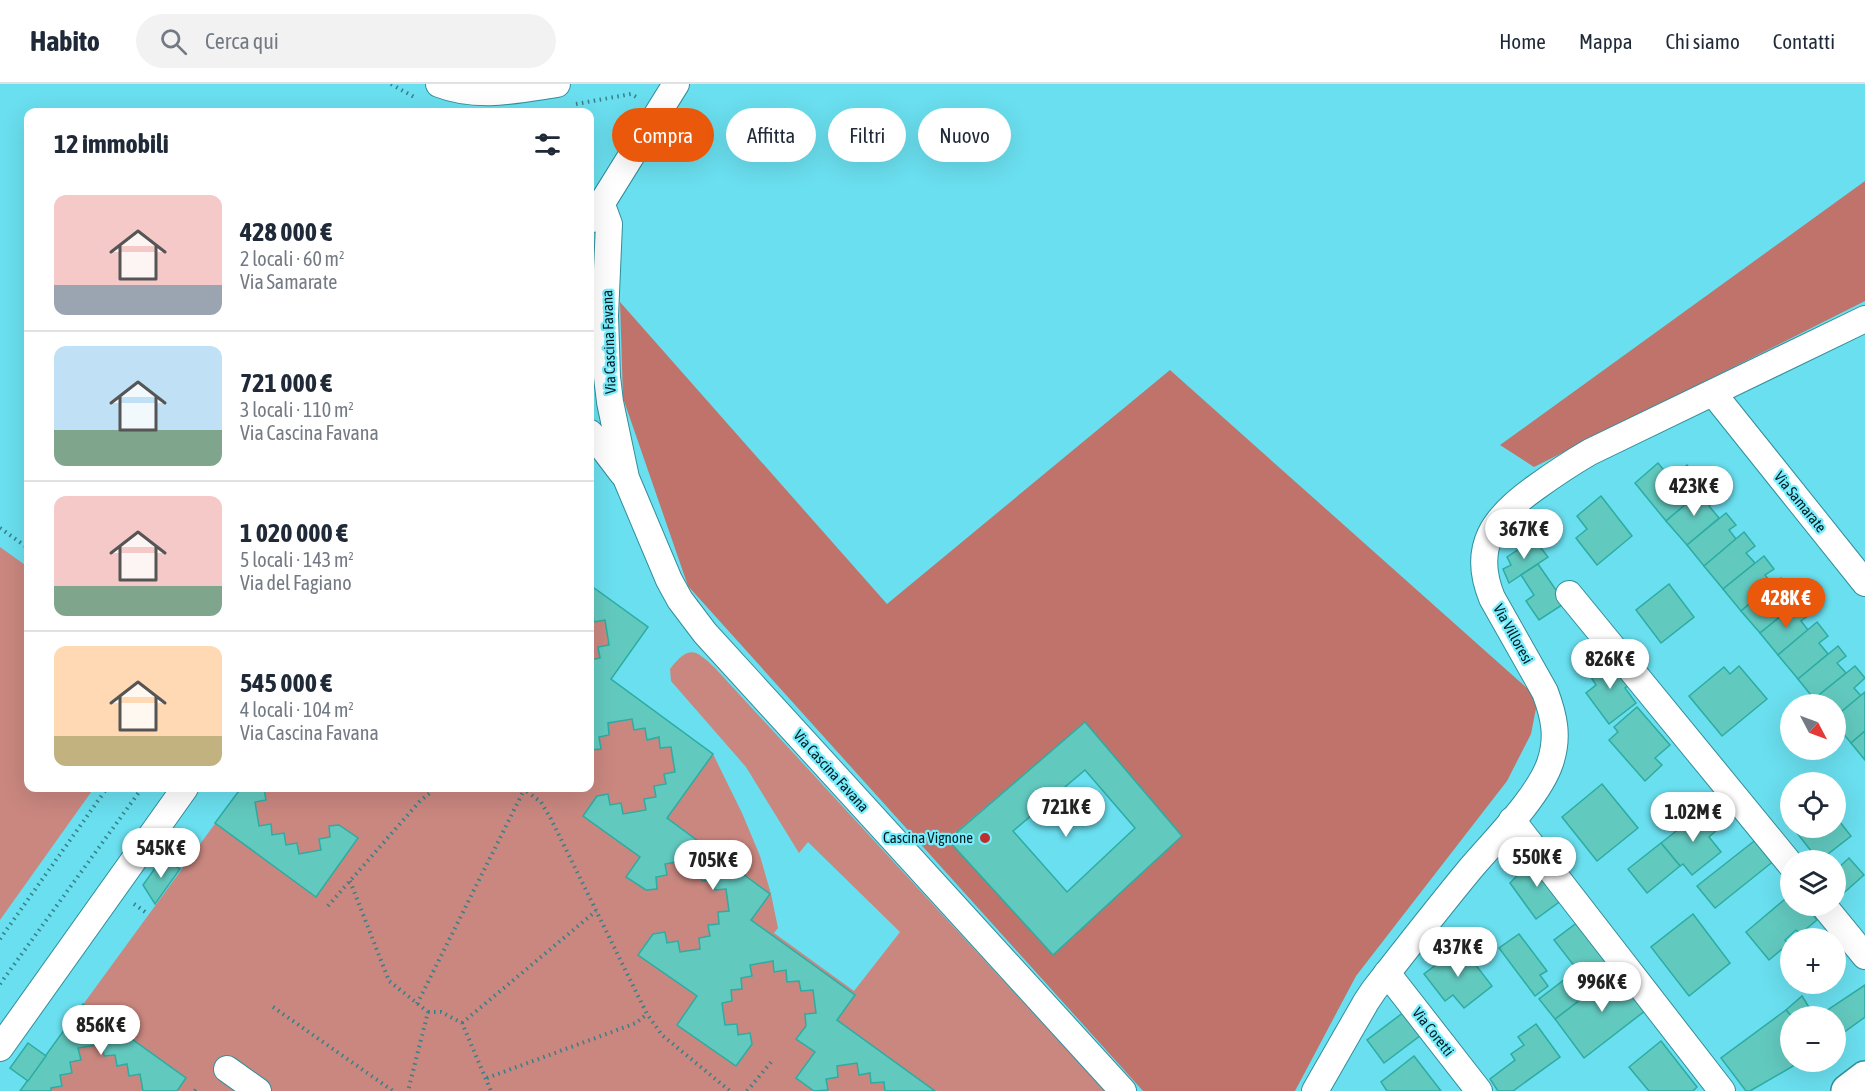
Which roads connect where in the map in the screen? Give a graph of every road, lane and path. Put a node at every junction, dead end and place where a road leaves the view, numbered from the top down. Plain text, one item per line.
1 (439, 84) edge
2 (675, 84) edge
3 (562, 95) edge
4 (637, 108) edge
5 (661, 108) edge
6 (628, 162) edge
7 (596, 214) edge
8 (1865, 320) edge
9 (1713, 393) junction
10 (594, 438) edge
11 (626, 478) junction
12 (0, 528) edge
13 (24, 545) edge
14 (1865, 583) edge
15 (1569, 594) dead end
16 (104, 792) edge
17 (139, 792) edge
18 (183, 792) edge
19 (431, 792) edge
20 (522, 792) edge
21 (529, 792) edge
22 (1512, 820) junction
23 (1780, 853) edge
24 (350, 881) junction
25 (328, 906) dead end
26 (596, 911) junction
27 (1832, 916) edge
28 (0, 939) edge
29 (1865, 956) edge
30 (1387, 973) junction
31 (0, 984) edge
32 (417, 1004) junction
33 (273, 1007) dead end
34 (428, 1012) junction
35 (647, 1014) junction
36 (462, 1023) junction
37 (0, 1048) edge
38 (772, 1061) dead end
39 (227, 1069) dead end
40 (486, 1078) junction
41 (1865, 1078) edge
42 (258, 1091) edge
43 (393, 1091) edge
44 (408, 1091) edge
45 (491, 1091) edge
46 (730, 1091) edge
47 (747, 1091) edge
48 (1123, 1091) edge
49 (1315, 1091) edge
50 (1479, 1091) edge
51 (1722, 1091) edge
52 (1848, 1091) edge

1 - 3 street
2 - 5 street, Via Cascina Favana
3 - 4 path
6 - 7 street, Via Cascina Favana
7 - 11 street, Via Cascina Favana
8 - 9 street, Via Villoresi
9 - 14 street, Via Samarate
9 - 22 street, Via Villoresi
10 - 11 street, Via Cascina Favana
11 - 48 street, Via Cascina Favana
12 - 13 path
15 - 23 street
16 - 28 path
17 - 31 path
18 - 37 street
19 - 24 path
20 - 32 path
21 - 26 path
22 - 30 street, Via Villoresi
22 - 51 street
24 - 25 path
24 - 32 path
26 - 35 path
26 - 36 path
27 - 29 street
30 - 49 street, Via Villoresi
30 - 50 street, Via Coretti
32 - 34 path
33 - 43 path
34 - 36 path
34 - 44 path
35 - 40 path
35 - 46 path
36 - 40 path
38 - 47 path
39 - 42 street
40 - 45 path
41 - 52 street

